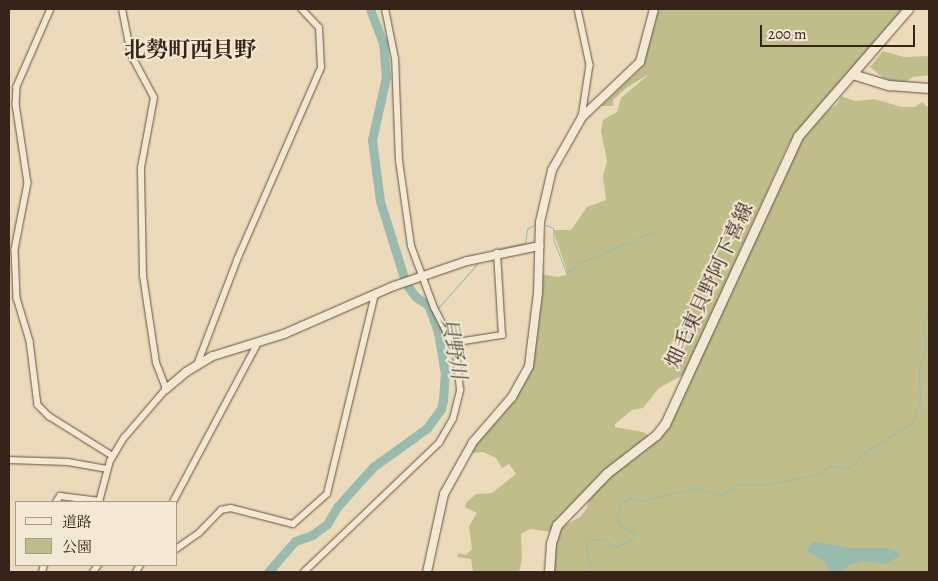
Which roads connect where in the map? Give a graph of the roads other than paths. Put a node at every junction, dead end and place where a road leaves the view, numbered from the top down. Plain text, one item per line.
1 (51, 9) edge
2 (122, 9) edge
3 (301, 9) edge
4 (385, 9) edge
5 (578, 9) edge
6 (654, 9) edge
7 (908, 9) edge
8 (852, 74) junction
9 (929, 88) edge
10 (582, 117) junction
11 (539, 246) junction
12 (497, 253) junction
13 (422, 276) junction
14 (375, 294) junction
15 (258, 343) junction
16 (451, 343) junction
17 (197, 365) junction
18 (166, 389) junction
19 (113, 456) junction
20 (9, 460) edge
21 (106, 469) junction
22 (57, 501) edge
23 (100, 501) edge
24 (174, 501) edge
25 (178, 548) edge
26 (304, 572) edge
27 (427, 572) edge
28 (549, 572) edge

1 - 19 street
2 - 18 street
3 - 17 street
4 - 13 street
5 - 10 street
6 - 10 street
7 - 8 main road, 畑毛東貝野阿下喜線
8 - 9 main road
8 - 28 main road, 畑毛東貝野阿下喜線
10 - 11 street
11 - 12 street
11 - 27 street
12 - 13 street
12 - 16 street
13 - 14 street
13 - 16 street
14 - 15 street
14 - 25 street
15 - 17 street
15 - 24 street
16 - 26 street
17 - 18 street
18 - 19 street
19 - 21 street
20 - 21 street
21 - 23 street
22 - 23 street

